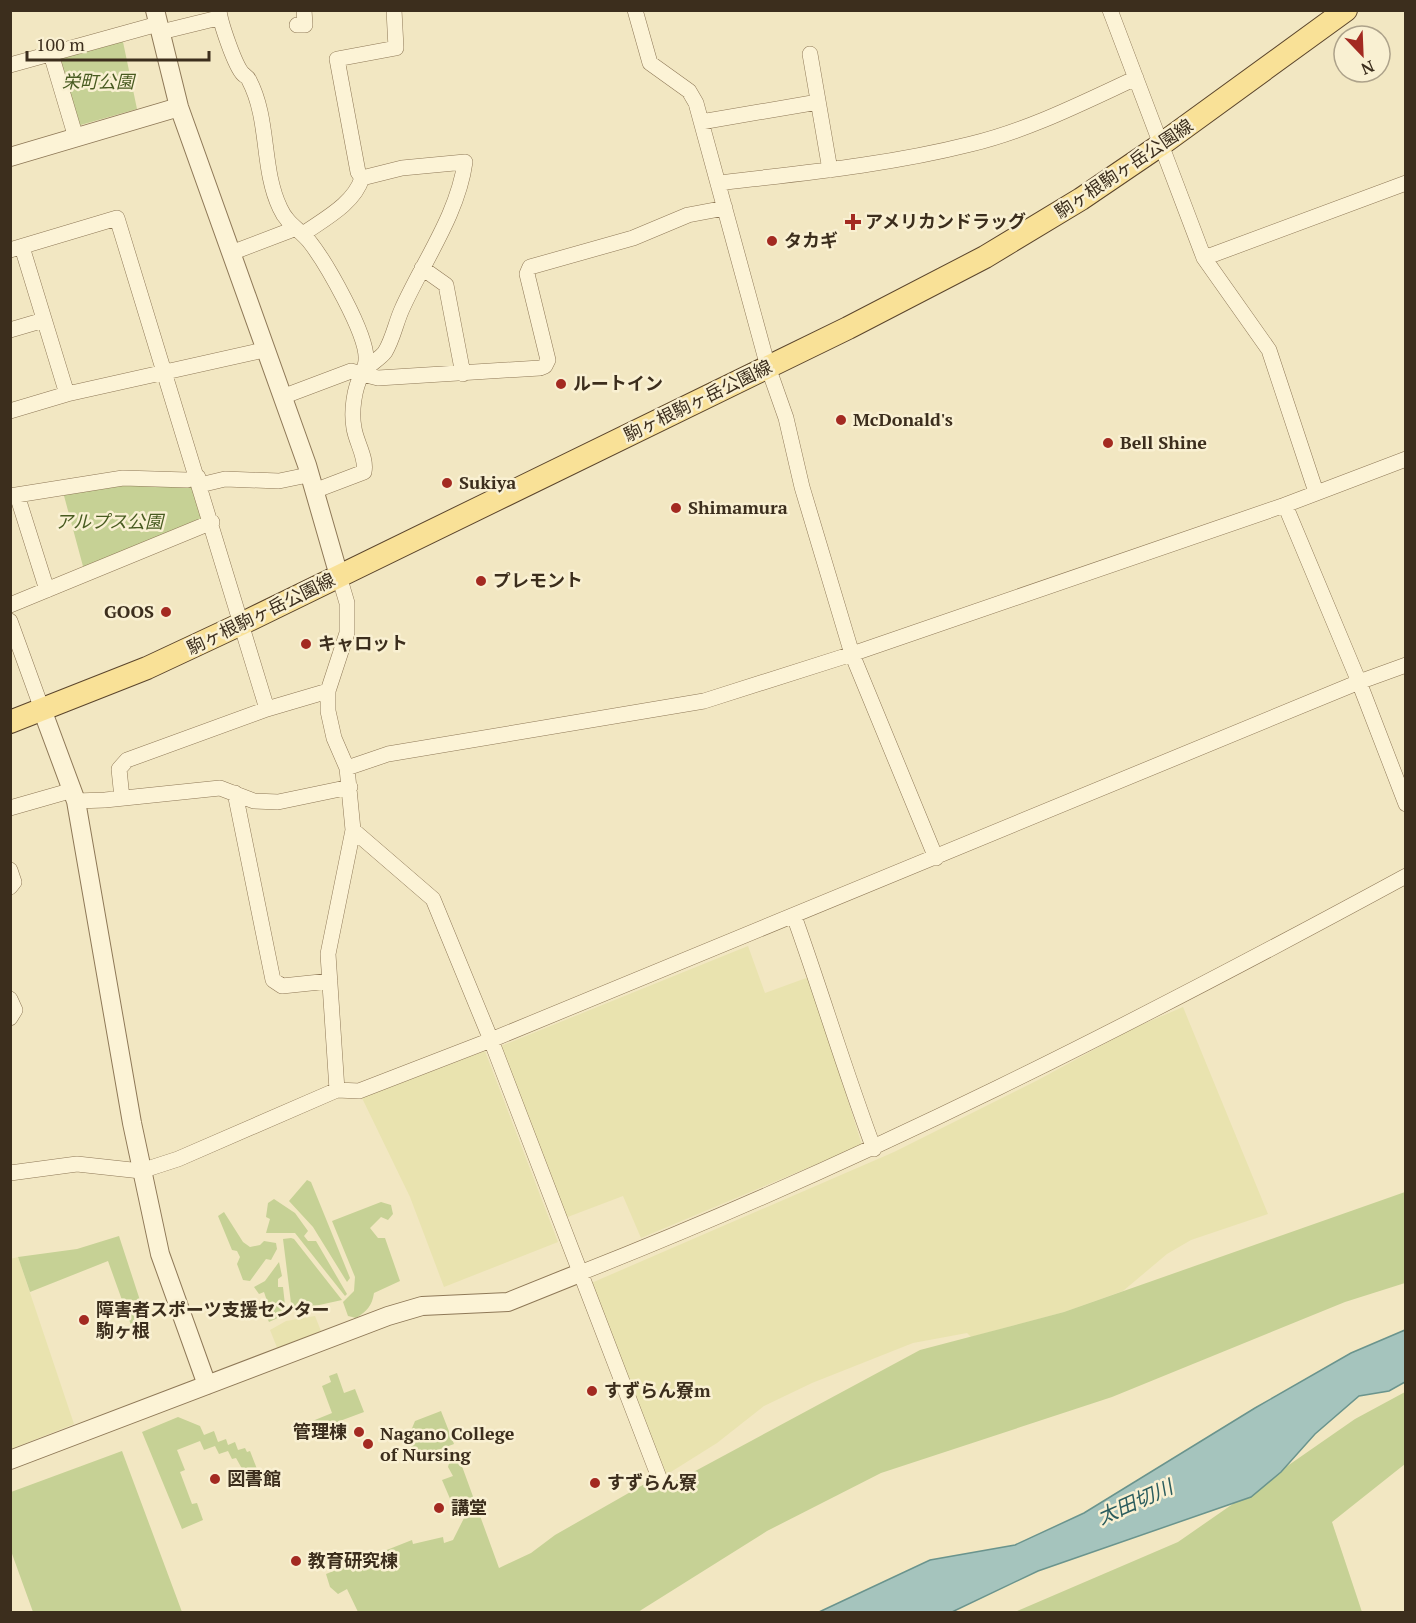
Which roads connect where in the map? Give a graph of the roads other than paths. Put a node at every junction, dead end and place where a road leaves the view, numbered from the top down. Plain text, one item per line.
1 (304, 10) edge
2 (394, 10) edge
3 (635, 10) edge
4 (1110, 10) edge
5 (1346, 10) edge
6 (219, 16) edge
7 (158, 22) edge
8 (297, 26) dead end
9 (51, 54) junction
10 (810, 54) dead end
11 (10, 65) edge
12 (1136, 78) junction
13 (818, 102) junction
14 (179, 107) junction
15 (701, 122) junction
16 (76, 138) junction
17 (1159, 146) junction
18 (10, 157) edge
19 (830, 170) junction
20 (362, 178) junction
21 (718, 183) junction
22 (1406, 183) edge
23 (725, 208) junction
24 (298, 232) junction
25 (16, 248) edge
26 (231, 253) junction
27 (1204, 258) junction
28 (422, 268) junction
29 (44, 320) junction
30 (10, 330) edge
31 (264, 350) junction
32 (768, 367) junction
33 (166, 372) junction
34 (362, 373) junction
35 (463, 374) junction
36 (66, 394) junction
37 (282, 397) junction
38 (10, 411) edge
39 (1406, 459) edge
40 (199, 481) junction
41 (311, 483) junction
42 (1316, 492) junction
43 (14, 496) edge
44 (1285, 504) junction
45 (212, 522) junction
46 (339, 576) junction
47 (47, 590) junction
48 (10, 605) edge
49 (10, 621) edge
50 (241, 624) junction
51 (852, 654) junction
52 (1406, 665) edge
53 (1359, 682) junction
54 (328, 691) junction
55 (267, 709) junction
56 (43, 711) junction
57 (10, 722) edge
58 (347, 768) junction
59 (350, 787) junction
60 (235, 793) junction
61 (75, 795) junction
62 (122, 798) junction
63 (1406, 804) edge
64 (10, 808) edge
65 (353, 830) junction
66 (936, 858) junction
67 (10, 870) edge
68 (1406, 876) edge
69 (10, 887) edge
70 (794, 916) junction
71 (330, 981) junction
72 (10, 999) edge
73 (10, 1018) edge
74 (491, 1040) junction
75 (337, 1090) junction
76 (874, 1149) junction
77 (141, 1171) junction
78 (10, 1173) edge
79 (580, 1273) junction
80 (207, 1385) junction
81 (10, 1460) edge
82 (660, 1480) dead end

1 - 8 street
2 - 20 street
3 - 15 street
4 - 12 street
5 - 17 main road, 駒ヶ根駒ヶ岳公園線
6 - 7 street
6 - 24 street
7 - 9 street
7 - 14 street
9 - 11 street
9 - 16 street
10 - 13 street
12 - 17 street
12 - 19 street
13 - 15 street
13 - 19 street
14 - 16 street
14 - 26 street
15 - 21 street
16 - 18 street
17 - 27 street
17 - 32 main road, 駒ヶ根駒ヶ岳公園線
19 - 21 street
20 - 24 street
20 - 28 street
21 - 23 street
22 - 27 street
23 - 32 street
23 - 35 street
24 - 26 street
24 - 34 street
25 - 29 street
25 - 33 street
26 - 31 street
27 - 42 street
28 - 34 street
28 - 35 street
29 - 30 street
29 - 36 street
31 - 33 street
31 - 37 street
32 - 46 main road, 駒ヶ根駒ヶ岳公園線
32 - 51 street
33 - 36 street
33 - 40 street
34 - 35 street
34 - 37 street
34 - 41 street
36 - 38 street
37 - 41 street
39 - 42 street
40 - 41 street
40 - 43 street
40 - 45 street
41 - 46 street
42 - 44 street
43 - 47 street
44 - 51 street
44 - 53 street
45 - 47 street
45 - 50 street
46 - 50 main road, 駒ヶ根駒ヶ岳公園線
46 - 54 street
47 - 48 street
49 - 56 street
50 - 55 street
50 - 56 main road, 駒ヶ根駒ヶ岳公園線
51 - 58 street
51 - 66 street
52 - 53 street
53 - 63 street
53 - 66 street
54 - 55 street
54 - 58 street
55 - 62 street
56 - 57 main road, 駒ヶ根駒ヶ岳公園線
56 - 61 street
58 - 59 street
59 - 60 street
59 - 65 street
60 - 62 street
60 - 71 street
61 - 62 street
61 - 64 street
61 - 77 street
65 - 71 street
65 - 74 street
66 - 70 street
67 - 69 street
68 - 76 street
70 - 74 street
70 - 76 street
71 - 75 street
72 - 73 street
74 - 75 street
74 - 79 street
75 - 77 street
76 - 79 street
77 - 78 street
77 - 80 street
79 - 80 street
79 - 82 street
80 - 81 street

